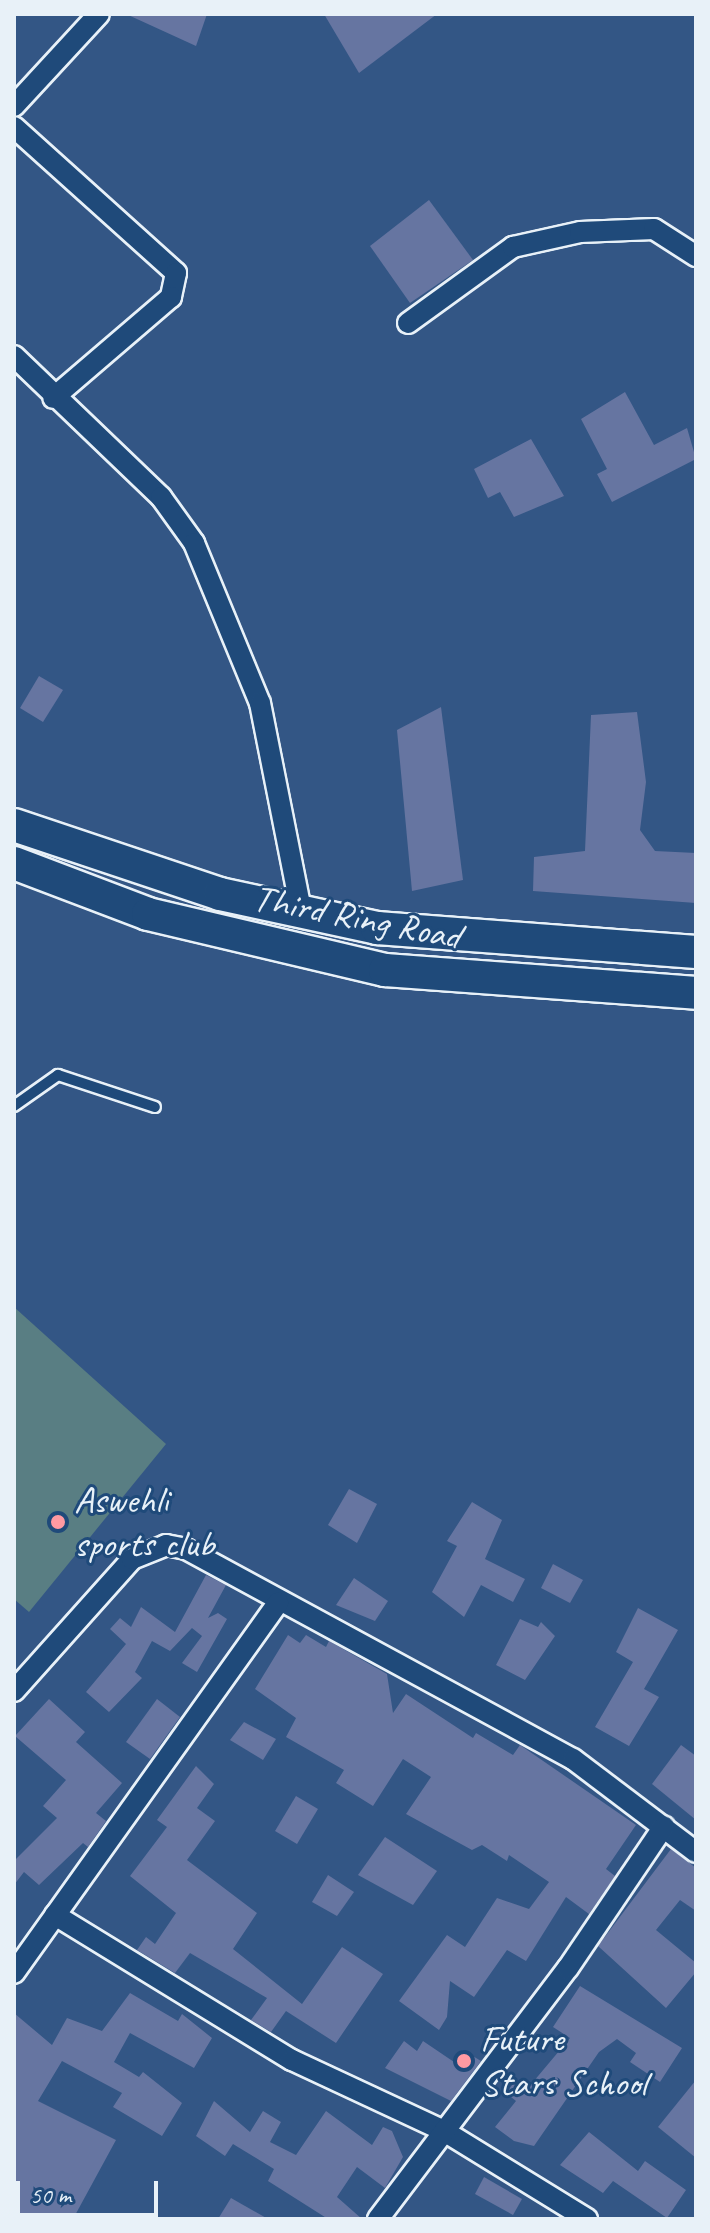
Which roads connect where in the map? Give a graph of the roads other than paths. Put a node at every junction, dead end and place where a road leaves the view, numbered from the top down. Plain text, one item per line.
1 (99, 14) edge
2 (14, 106) edge
3 (14, 127) edge
4 (696, 256) edge
5 (408, 323) dead end
6 (14, 356) edge
7 (53, 398) junction
8 (14, 825) edge
9 (14, 863) edge
10 (301, 911) junction
11 (693, 949) edge
12 (696, 993) edge
13 (14, 1106) edge
14 (155, 1107) dead end
15 (278, 1603) junction
16 (14, 1691) edge
17 (664, 1826) junction
18 (696, 1852) edge
19 (55, 1915) junction
20 (14, 1973) edge
21 (444, 2131) junction
22 (378, 2219) edge
23 (587, 2219) edge

1 - 2 street
3 - 7 street
4 - 5 street
6 - 7 street
7 - 10 street
8 - 10 main road, Third Ring Road
9 - 12 main road, Third Ring Road
10 - 11 main road, Third Ring Road
13 - 14 lane
15 - 16 street
15 - 17 street
15 - 19 street
17 - 18 street
17 - 21 street
19 - 20 street
19 - 21 street
21 - 22 street
21 - 23 street

